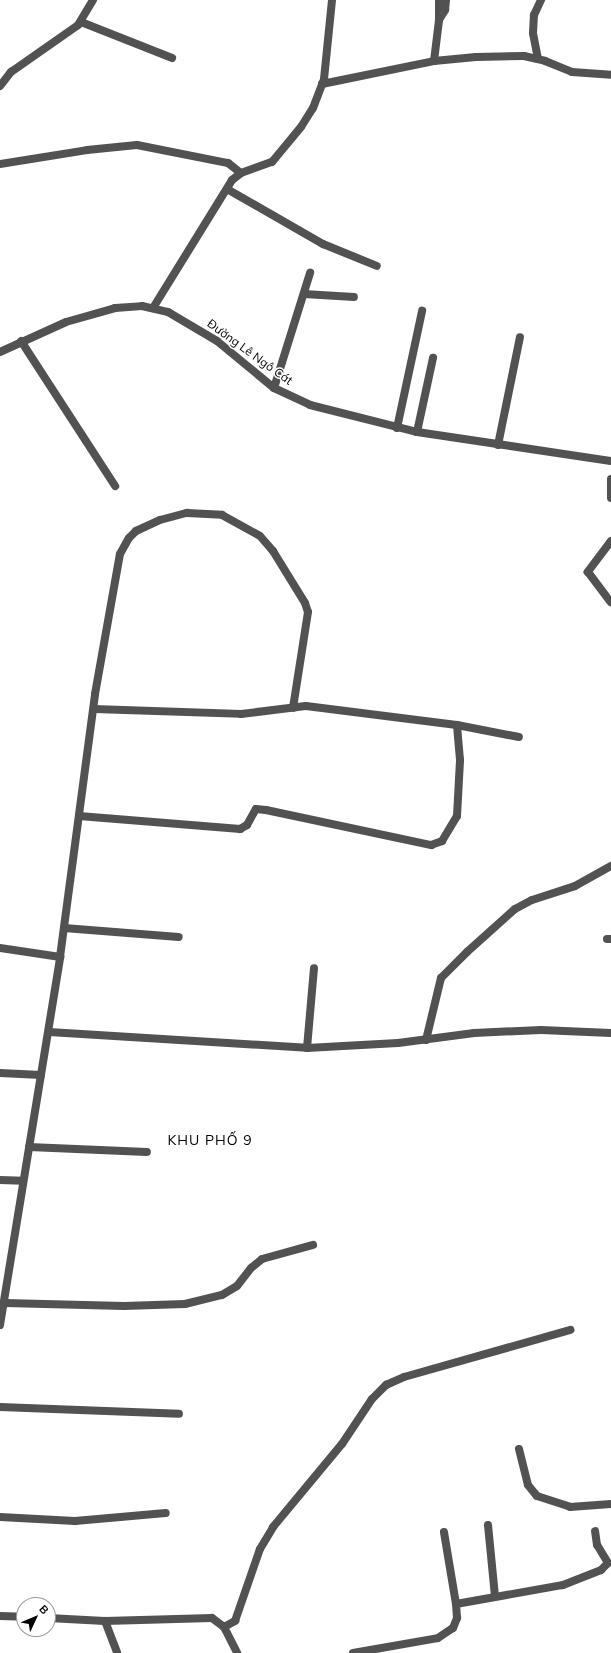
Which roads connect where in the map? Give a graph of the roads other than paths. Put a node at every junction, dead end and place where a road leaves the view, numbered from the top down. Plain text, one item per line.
1 (93, 0) edge
2 (332, 0) edge
3 (439, 0) edge
4 (446, 0) edge
5 (541, 0) edge
6 (439, 20) junction
7 (81, 22) junction
8 (172, 58) dead end
9 (538, 59) junction
10 (434, 61) junction
11 (611, 75) edge
12 (322, 84) junction
13 (0, 86) edge
14 (0, 164) edge
15 (241, 173) junction
16 (227, 188) junction
17 (377, 266) dead end
18 (310, 273) dead end
19 (304, 294) junction
20 (354, 297) dead end
21 (153, 308) junction
22 (422, 311) dead end
23 (520, 337) dead end
24 (21, 341) junction
25 (0, 352) edge
26 (433, 358) dead end
27 (274, 388) junction
28 (397, 428) junction
29 (417, 432) junction
30 (498, 444) junction
31 (611, 461) edge
32 (611, 480) edge
33 (115, 486) dead end
34 (611, 498) edge
35 (611, 541) edge
36 (611, 602) edge
37 (294, 708) junction
38 (94, 709) junction
39 (457, 725) junction
40 (519, 737) dead end
41 (79, 816) junction
42 (611, 866) edge
43 (64, 928) junction
44 (179, 937) dead end
45 (0, 948) edge
46 (60, 957) junction
47 (314, 968) dead end
48 (49, 1032) junction
49 (611, 1033) edge
50 (426, 1040) junction
51 (307, 1048) junction
52 (0, 1073) edge
53 (41, 1075) junction
54 (29, 1148) junction
55 (147, 1152) dead end
56 (0, 1180) edge
57 (23, 1181) junction
58 (313, 1245) dead end
59 (4, 1303) junction
60 (0, 1325) edge
61 (570, 1330) dead end
62 (0, 1407) edge
63 (179, 1414) dead end
64 (519, 1449) dead end
65 (611, 1504) edge
66 (166, 1513) dead end
67 (0, 1517) edge
68 (488, 1525) dead end
69 (595, 1530) dead end
70 (444, 1532) dead end
71 (495, 1596) junction
72 (456, 1604) junction
73 (0, 1616) edge
74 (16, 1617) edge
75 (56, 1618) edge
76 (105, 1621) junction
77 (224, 1627) junction
78 (117, 1653) edge
79 (237, 1653) edge
80 (353, 1653) edge

1 - 7 street
2 - 12 street
3 - 6 street
4 - 6 street
5 - 9 street
6 - 10 street
7 - 8 street
7 - 13 street
9 - 10 street
9 - 11 street
10 - 12 street
12 - 15 street
14 - 15 street
15 - 16 street
16 - 17 street
16 - 21 street
18 - 19 street
19 - 20 street
19 - 27 street
21 - 24 street, Đường Lê Ngô Cát
21 - 27 street, Đường Lê Ngô Cát
22 - 28 street
23 - 30 street
24 - 25 street, Đường Lê Ngô Cát
24 - 33 street
26 - 29 street
27 - 28 street, Đường Lê Ngô Cát
28 - 29 street, Đường Lê Ngô Cát
29 - 30 street, Đường Lê Ngô Cát
30 - 31 street, Đường Lê Ngô Cát
32 - 34 street
35 - 36 street
37 - 38 street
37 - 38 street
37 - 39 street
38 - 41 street
39 - 40 street
39 - 41 street
41 - 43 street
42 - 50 street
43 - 44 street
43 - 46 street
45 - 46 street
46 - 48 street
47 - 51 street
48 - 51 street
48 - 53 street
49 - 50 street
50 - 51 street
52 - 53 street
53 - 54 street
54 - 55 street
54 - 57 street
56 - 57 street
57 - 59 street
58 - 59 street
59 - 60 street
61 - 77 street
62 - 63 street
64 - 65 street
66 - 67 street
68 - 71 street
69 - 71 street
70 - 72 street
71 - 72 street
72 - 80 street
73 - 74 street
75 - 76 street
76 - 77 street
76 - 78 street
77 - 79 street

